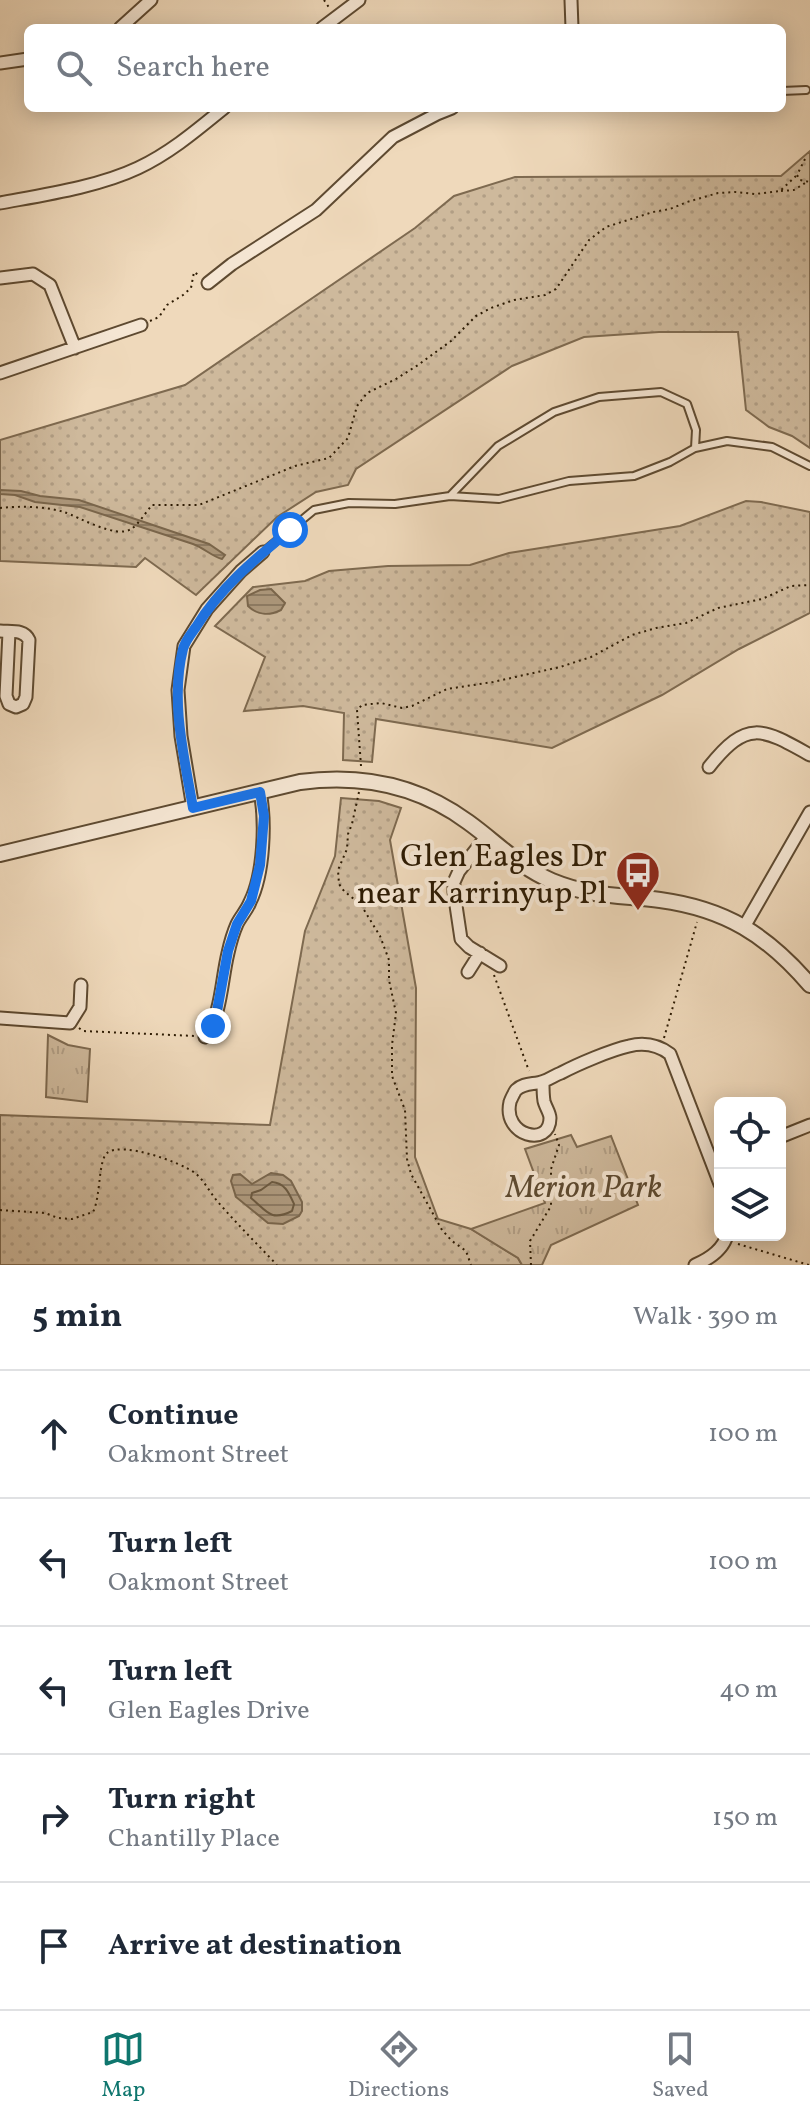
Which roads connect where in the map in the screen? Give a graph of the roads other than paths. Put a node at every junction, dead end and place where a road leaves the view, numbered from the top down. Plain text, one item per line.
1 (151, 0) edge
2 (359, 0) edge
3 (571, 0) edge
4 (124, 24) edge
5 (327, 24) edge
6 (572, 24) edge
7 (24, 60) edge
8 (0, 63) edge
9 (806, 90) dead end
10 (786, 91) edge
11 (219, 112) edge
12 (442, 112) edge
13 (0, 203) edge
14 (0, 278) edge
15 (208, 283) road end
16 (141, 325) road end
17 (75, 348) junction
18 (0, 373) edge
19 (695, 448) junction
20 (810, 466) edge
21 (450, 496) junction
22 (263, 552) joint
23 (4, 632) edge
24 (810, 755) edge
25 (709, 767) dead end
26 (260, 792) junction
27 (193, 808) junction
28 (810, 812) edge
29 (486, 837) junction
30 (0, 854) edge
31 (744, 927) junction
32 (480, 953) junction
33 (500, 966) road end
34 (468, 972) dead end
35 (81, 985) dead end
36 (810, 985) edge
37 (0, 1018) edge
38 (205, 1037) road end
39 (538, 1083) junction
40 (810, 1125) edge
41 (786, 1135) edge
42 (714, 1156) edge
43 (724, 1241) edge
44 (695, 1265) edge

1 - 4 street
2 - 5 street
3 - 6 street
7 - 8 street
9 - 10 lane
11 - 13 street
12 - 15 street
14 - 17 street
16 - 17 street
17 - 18 street
19 - 20 lane
19 - 21 lane
19 - 21 lane
21 - 22 lane
22 - 27 street
23 - 23 street
24 - 25 street
26 - 27 street
26 - 29 street
26 - 38 street
27 - 30 street
28 - 31 street
29 - 31 street
29 - 32 street
31 - 36 street
32 - 33 street
32 - 34 street
35 - 37 street
39 - 39 street
39 - 42 street
40 - 41 street
43 - 44 street

